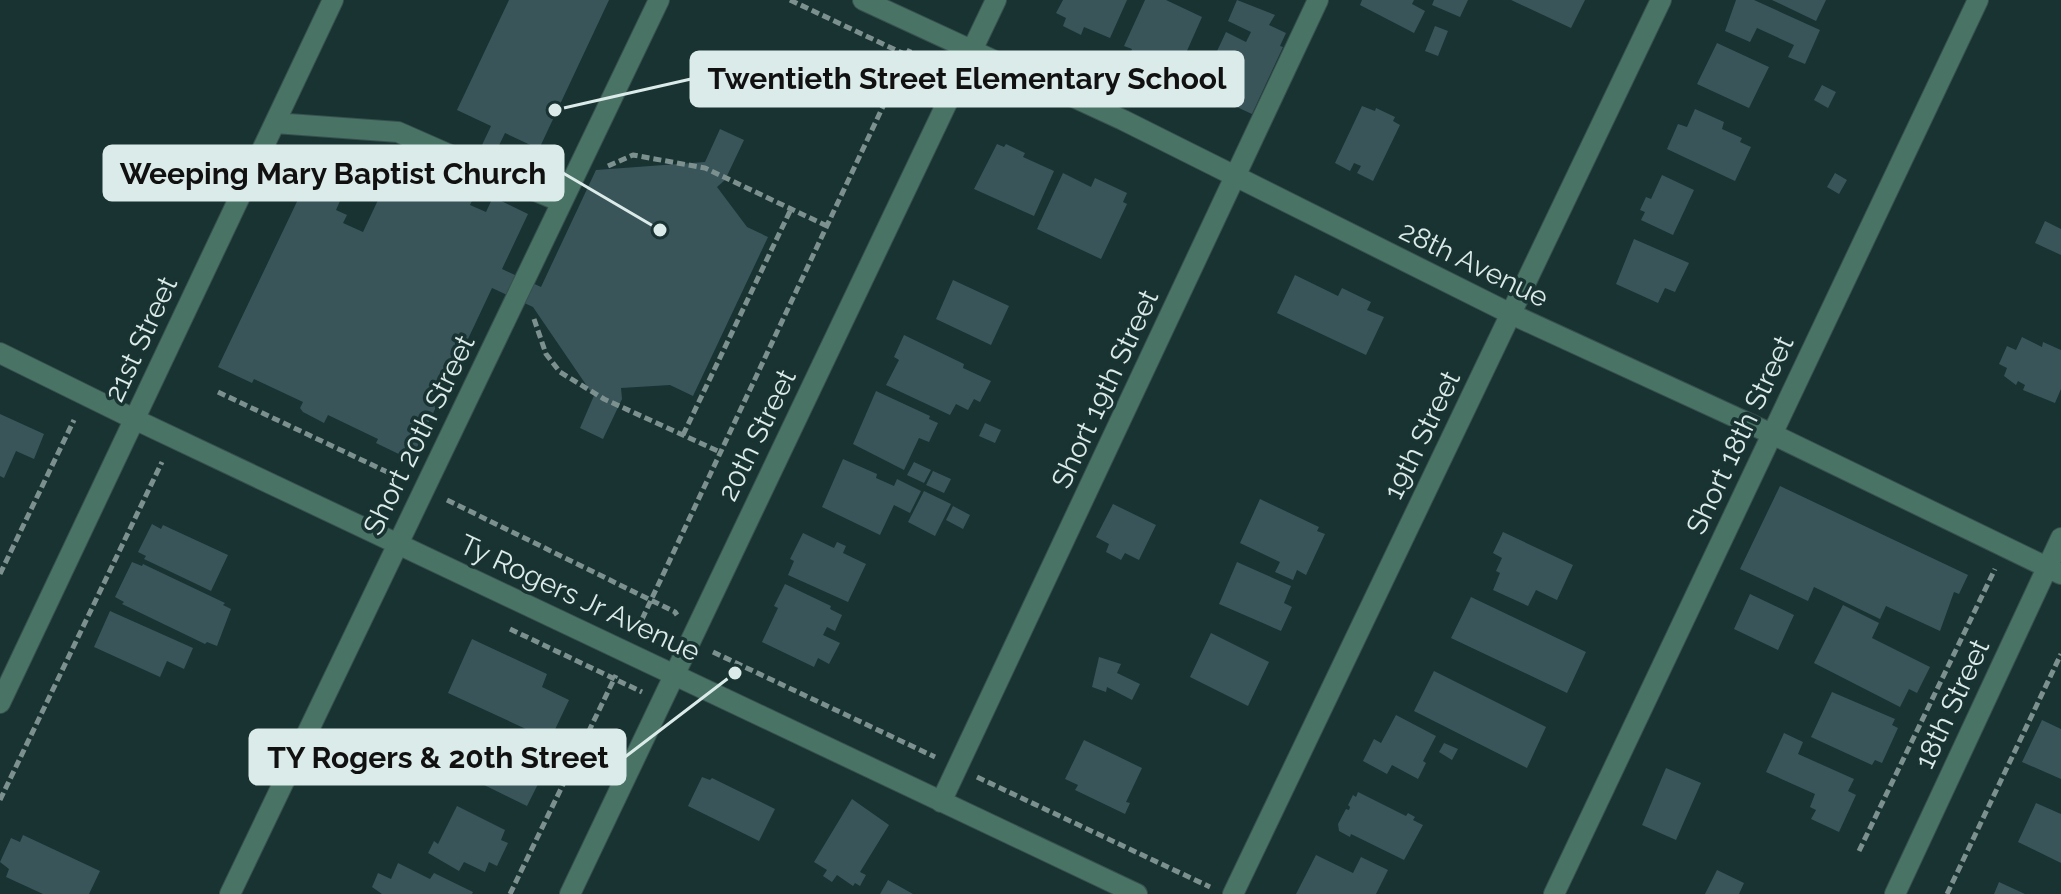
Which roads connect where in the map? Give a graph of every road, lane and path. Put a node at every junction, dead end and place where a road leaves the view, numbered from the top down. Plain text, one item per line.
1 (333, 0) edge
2 (659, 0) edge
3 (790, 0) edge
4 (863, 0) edge
5 (996, 0) edge
6 (1318, 0) edge
7 (1661, 0) edge
8 (1978, 0) edge
9 (921, 28) junction
10 (972, 51) junction
11 (907, 56) junction
12 (958, 79) junction
13 (275, 123) junction
14 (607, 167) dead end
15 (1235, 176) junction
16 (562, 202) junction
17 (791, 209) junction
18 (827, 226) junction
19 (530, 307) dead end
20 (1511, 314) junction
21 (0, 353) edge
22 (218, 392) dead end
23 (134, 419) junction
24 (74, 420) dead end
25 (1772, 434) junction
26 (683, 435) junction
27 (720, 452) junction
28 (162, 462) dead end
29 (424, 489) junction
30 (2061, 538) edge
31 (398, 544) junction
32 (1995, 569) dead end
33 (2054, 571) edge
34 (0, 574) edge
35 (650, 600) junction
36 (690, 641) junction
37 (627, 651) junction
38 (2061, 654) edge
39 (674, 674) junction
40 (0, 703) edge
41 (0, 800) edge
42 (941, 802) junction
43 (1859, 851) dead end
44 (230, 894) edge
45 (510, 894) edge
46 (570, 894) edge
47 (1137, 894) edge
48 (1233, 894) edge
49 (1554, 894) edge
50 (1895, 894) edge
51 (1947, 894) edge

1 - 13 street, 21st Street
2 - 16 street, Short 20th Street
3 - 11 path
4 - 9 street, 28th Avenue
5 - 10 street, 20th Street
6 - 15 street, Short 19th Street
7 - 20 street, 19th Street
8 - 25 street, Short 18th Street
9 - 10 street, 28th Avenue
9 - 11 path
10 - 12 street, 20th Street
10 - 15 street, 28th Avenue
11 - 12 path
11 - 18 path
12 - 36 street, 20th Street
13 - 16 street
13 - 23 street, 21st Street
14 - 17 path
15 - 20 street, 28th Avenue
15 - 42 street, Short 19th Street
16 - 29 street, Short 20th Street
17 - 18 path
17 - 26 path
18 - 27 path
19 - 26 path
20 - 25 street, 28th Avenue
20 - 48 street, 19th Street
21 - 23 street, Ty Rogers Jr Avenue
22 - 29 path
23 - 31 street, Ty Rogers Jr Avenue
23 - 40 street, 21st Street
24 - 34 path
25 - 33 street, 28th Avenue
25 - 49 street, Short 18th Street
26 - 27 path
27 - 35 path
28 - 41 path
29 - 31 street, Short 20th Street
29 - 35 path
30 - 33 street, 18th Street
31 - 37 street, Ty Rogers Jr Avenue
31 - 44 street, Short 20th Street
32 - 43 path
33 - 50 street, 18th Street
35 - 36 path
35 - 37 path
36 - 39 street, 20th Street
37 - 39 street, Ty Rogers Jr Avenue
37 - 45 path
38 - 51 path
39 - 42 street, Ty Rogers Jr Avenue
39 - 46 street, 20th Street
42 - 47 street, Ty Rogers Jr Avenue

